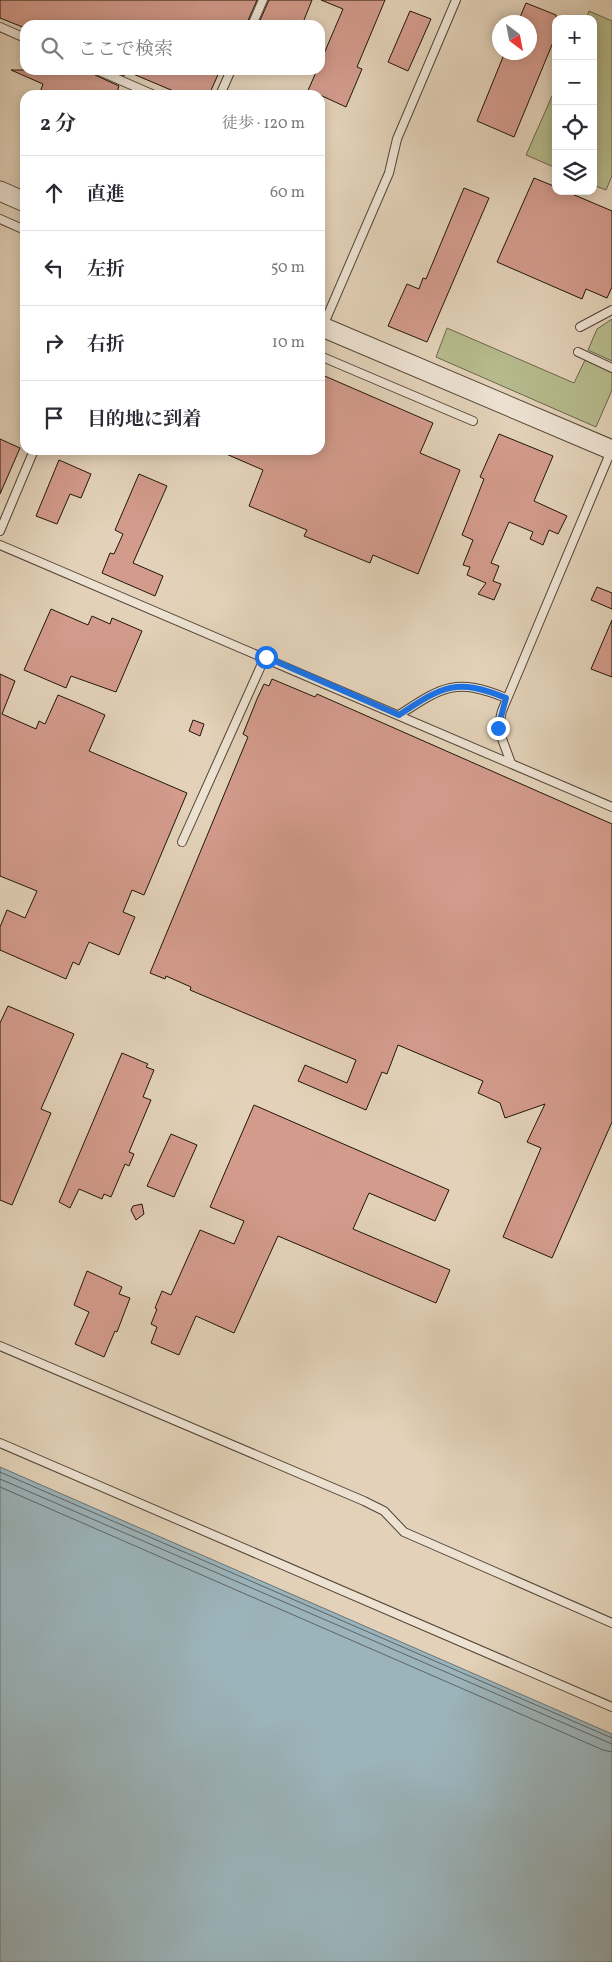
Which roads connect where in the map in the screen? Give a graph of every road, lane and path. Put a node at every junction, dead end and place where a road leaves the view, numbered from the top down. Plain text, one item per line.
1 (263, 0) edge
2 (456, 0) edge
3 (254, 20) edge
4 (0, 27) edge
5 (20, 36) edge
6 (108, 75) edge
7 (230, 75) edge
8 (143, 90) edge
9 (222, 90) edge
10 (0, 191) edge
11 (20, 200) edge
12 (0, 219) edge
13 (20, 228) edge
14 (612, 310) edge
15 (325, 318) edge
16 (580, 327) dead end
17 (325, 329) edge
18 (578, 352) dead end
19 (325, 358) edge
20 (612, 368) edge
21 (473, 421) dead end
22 (612, 450) edge
23 (32, 455) edge
24 (0, 531) edge
25 (0, 545) edge
26 (266, 657) junction
27 (506, 698) junction
28 (399, 715) junction
29 (511, 763) junction
30 (612, 807) edge
31 (182, 842) dead end
32 (0, 1346) edge
33 (0, 1443) edge
34 (612, 1623) edge
35 (612, 1707) edge

1 - 3 lane
2 - 15 lane
4 - 5 lane
6 - 8 lane
7 - 9 lane
10 - 11 street
12 - 13 lane
14 - 16 lane
17 - 22 street
18 - 20 lane
19 - 21 lane
22 - 27 lane
23 - 24 lane
25 - 26 lane
26 - 28 lane
26 - 31 lane
27 - 28 lane
27 - 29 lane
28 - 29 lane
29 - 30 lane
32 - 34 lane
33 - 35 lane

